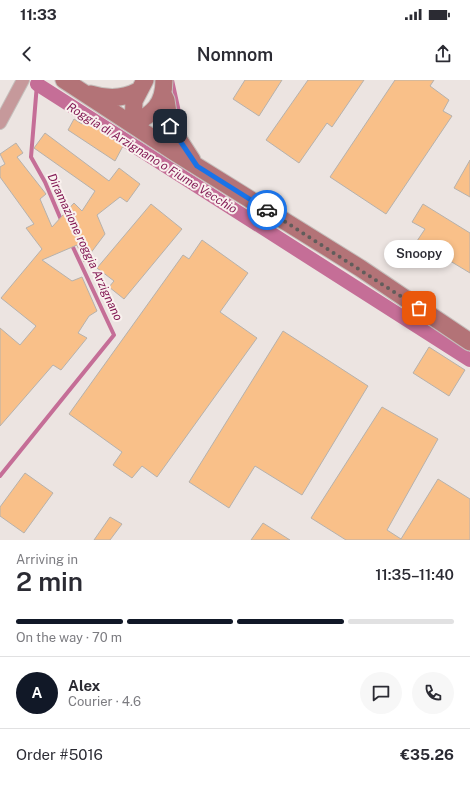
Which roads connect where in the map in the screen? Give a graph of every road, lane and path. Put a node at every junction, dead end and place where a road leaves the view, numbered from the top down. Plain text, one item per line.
1 (23, 80) edge
2 (64, 80) edge
3 (141, 86) edge
4 (163, 87) edge
5 (81, 91) junction
6 (0, 123) edge
7 (133, 125) junction
8 (197, 166) junction
9 (470, 342) edge

1 - 6 street
2 - 5 main road
3 - 5 main road
3 - 7 main road
4 - 7 main road
4 - 8 main road
5 - 7 main road
7 - 8 main road
8 - 9 main road

